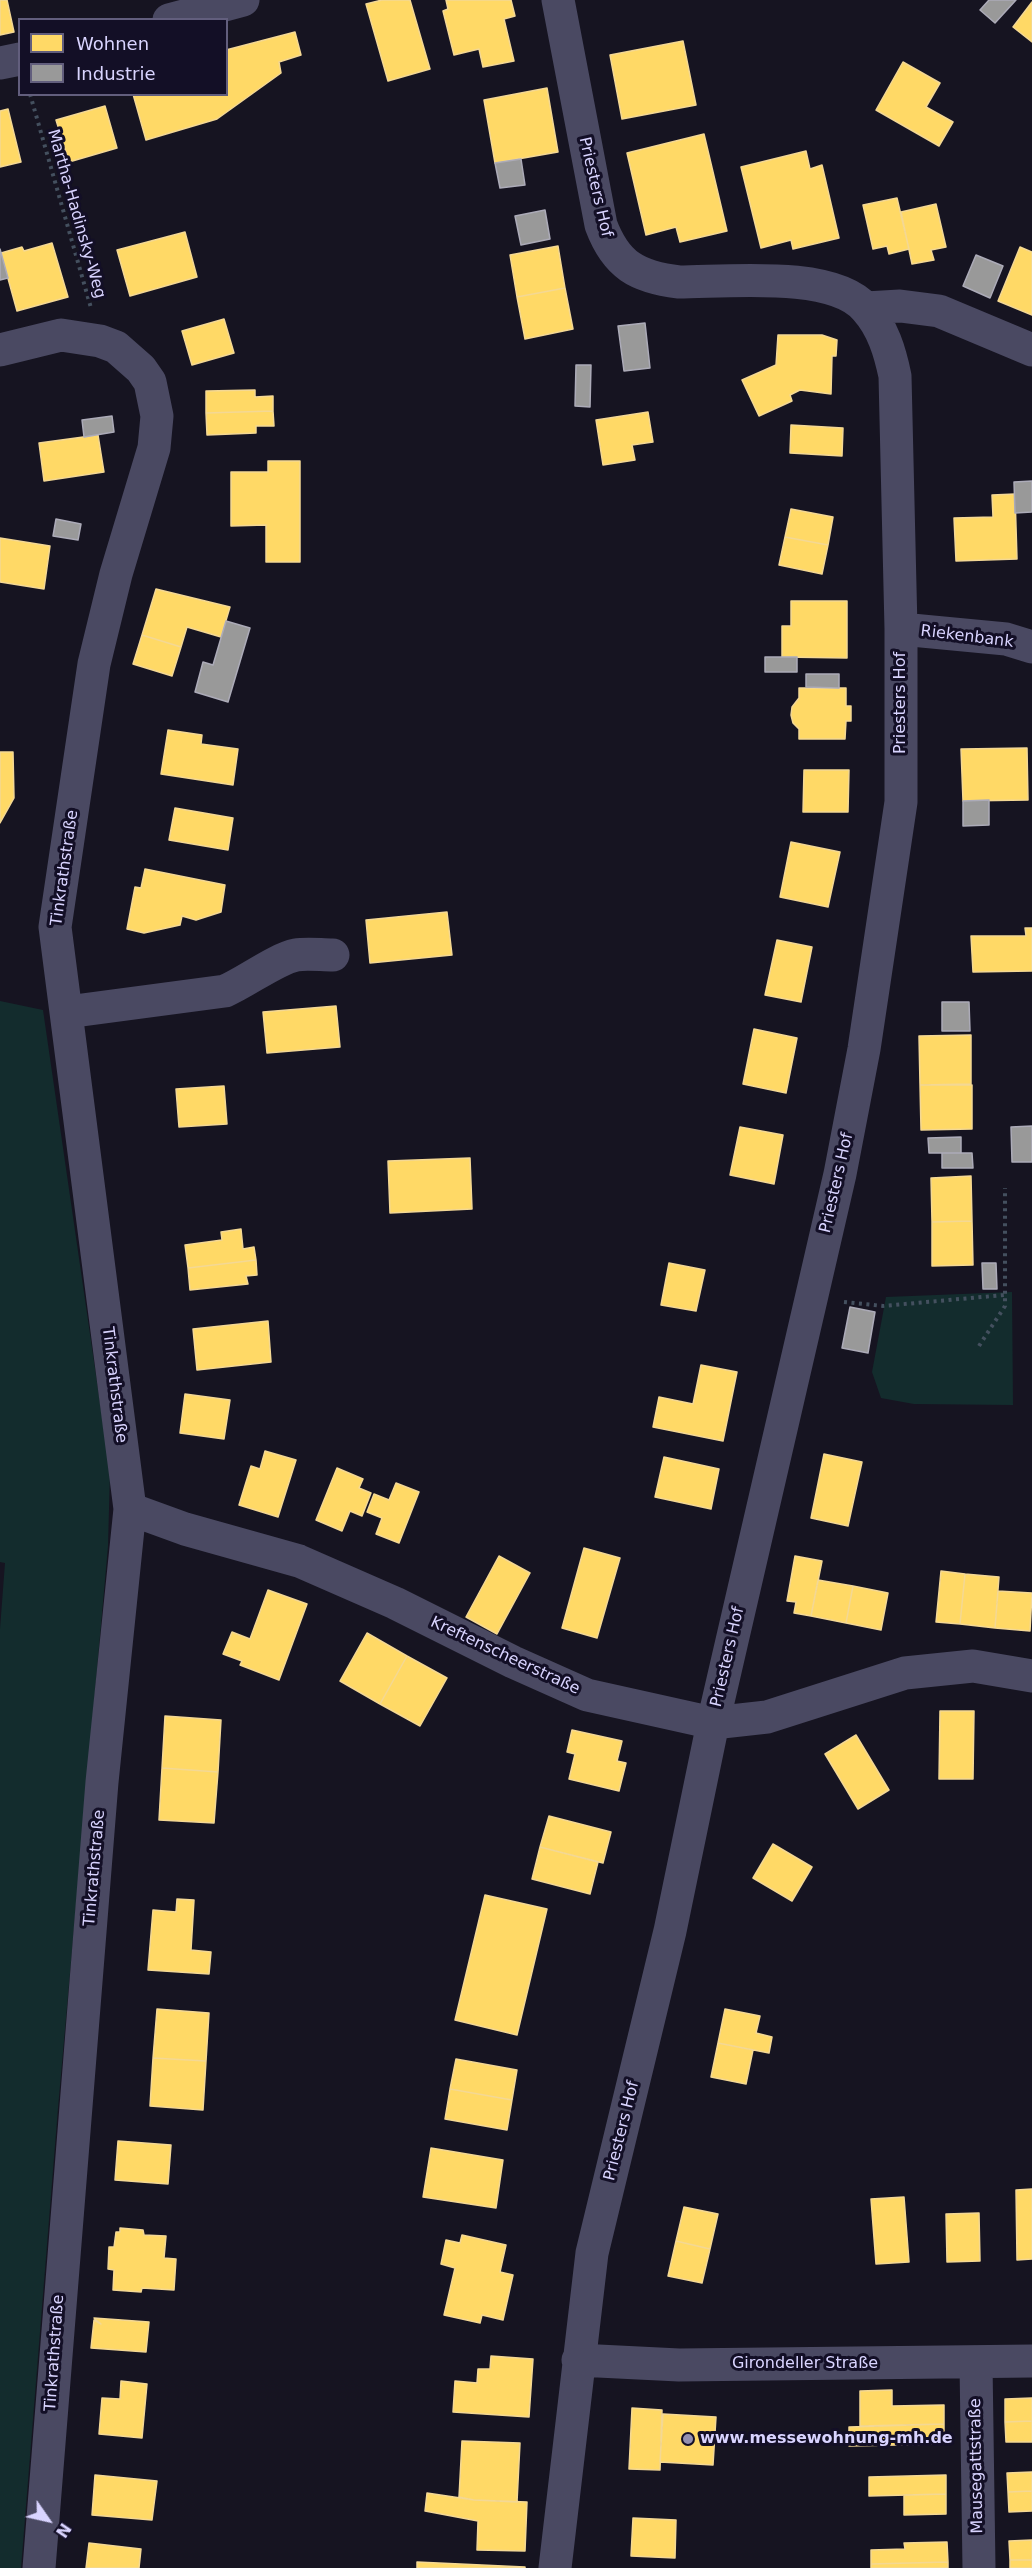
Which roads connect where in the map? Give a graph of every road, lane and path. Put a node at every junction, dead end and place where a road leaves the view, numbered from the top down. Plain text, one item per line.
1 (243, 0) edge
2 (558, 0) edge
3 (176, 18) edge
4 (18, 59) edge
5 (0, 63) edge
6 (31, 96) edge
7 (866, 308) junction
8 (100, 341) junction
9 (0, 350) edge
10 (1032, 350) edge
11 (901, 629) junction
12 (1032, 647) edge
13 (333, 955) dead end
14 (67, 1012) junction
15 (1005, 1188) dead end
16 (1004, 1295) junction
17 (838, 1301) dead end
18 (979, 1346) dead end
19 (130, 1509) junction
20 (1032, 1676) edge
21 (713, 1723) junction
22 (578, 2361) junction
23 (1032, 2361) edge
24 (976, 2363) junction
25 (39, 2568) edge
26 (555, 2568) edge
27 (979, 2568) edge

1 - 3 street
2 - 7 street, Priesters Hof
4 - 5 street
6 - 8 path, Martha-Hadinsky-Weg
7 - 10 street
7 - 11 street, Priesters Hof
8 - 9 street, Tinkrathstraße
8 - 14 street, Tinkrathstraße
11 - 12 street, Riekenbank
11 - 21 street, Priesters Hof
13 - 14 street
14 - 19 street, Tinkrathstraße
15 - 16 path
16 - 17 path
16 - 18 path
19 - 21 street, Kreftenscheerstraße
19 - 25 street, Tinkrathstraße
20 - 21 street, Kreftenscheerstraße
21 - 22 street, Priesters Hof
22 - 24 street, Girondeller Straße
22 - 26 street, Priesters Hof
23 - 24 street, Girondeller Straße
24 - 27 street, Mausegattstraße

